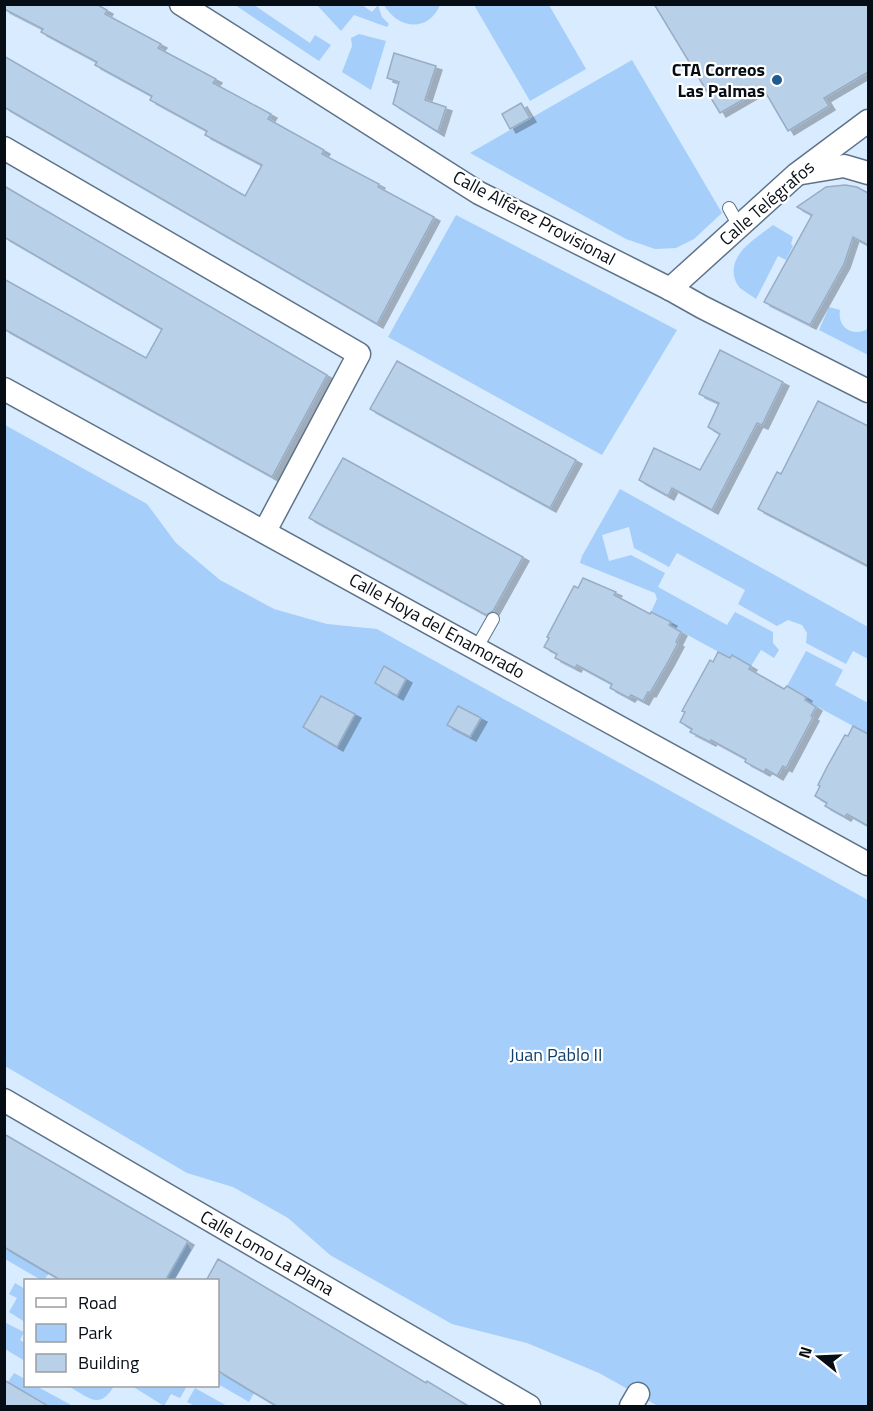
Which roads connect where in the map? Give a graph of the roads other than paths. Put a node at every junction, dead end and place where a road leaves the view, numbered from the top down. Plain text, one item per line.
1 (181, 4) edge
2 (868, 121) edge
3 (4, 147) edge
4 (868, 173) edge
5 (797, 174) junction
6 (670, 289) junction
7 (4, 389) edge
8 (868, 391) edge
9 (265, 531) junction
10 (493, 619) dead end
11 (476, 649) junction
12 (868, 864) edge
13 (4, 1100) edge
14 (529, 1407) edge

1 - 6 street, Calle Alférez Provisional
2 - 5 street, Calle Telégrafos
3 - 9 street
4 - 5 street
5 - 6 street, Calle Telégrafos
6 - 8 street, Calle Alférez Provisional
7 - 9 street, Calle Hoya del Enamorado
9 - 11 street, Calle Hoya del Enamorado
10 - 11 lane
11 - 12 street, Calle Hoya del Enamorado
13 - 14 street, Calle Lomo La Plana

